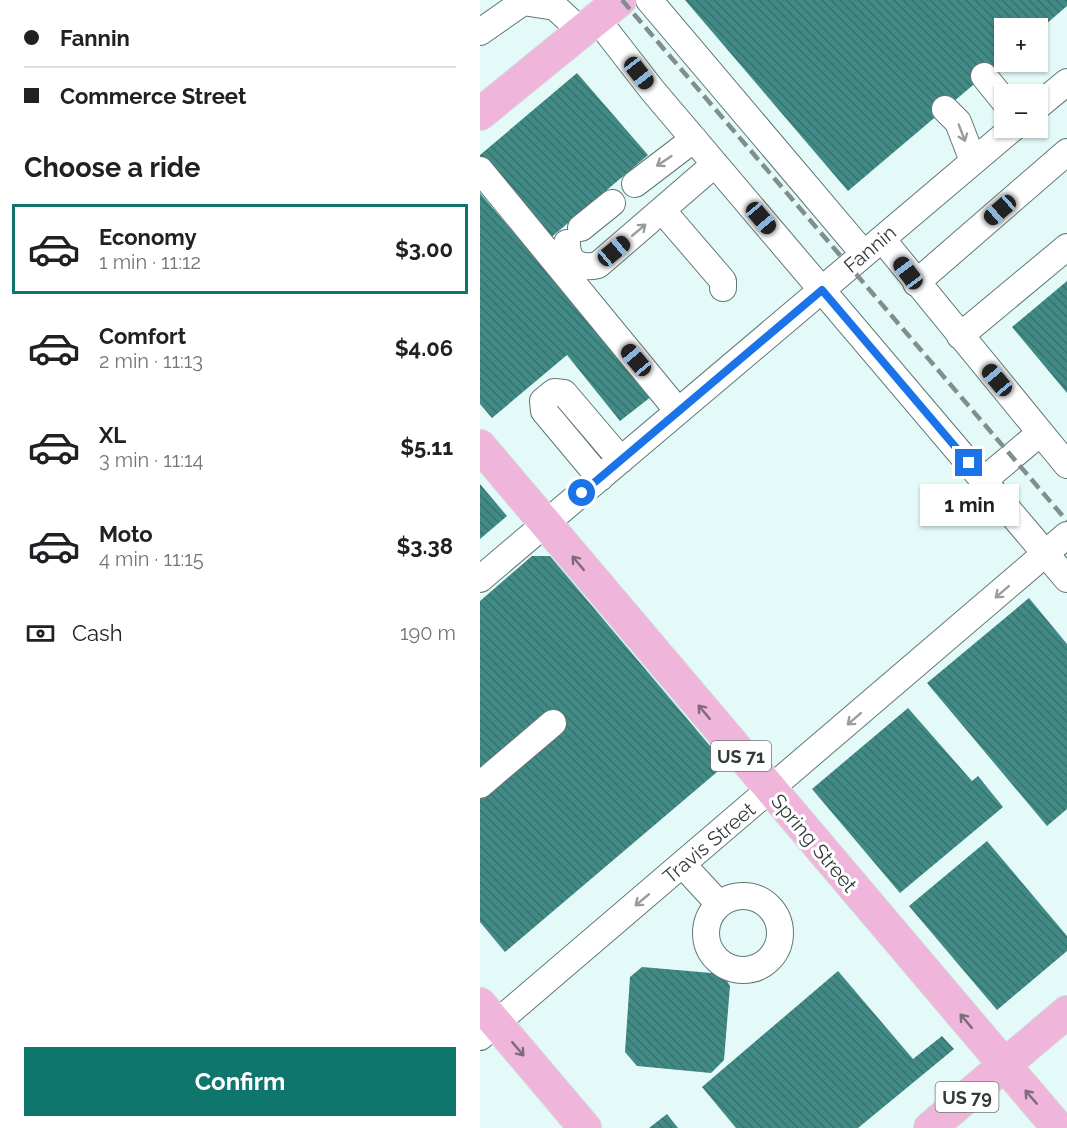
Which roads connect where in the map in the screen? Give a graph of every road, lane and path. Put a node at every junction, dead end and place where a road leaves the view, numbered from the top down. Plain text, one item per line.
1 (650, 0) edge
2 (508, 5) edge
3 (600, 17) edge
4 (480, 32) edge
5 (984, 76) dead end
6 (1067, 82) edge
7 (994, 88) edge
8 (1048, 98) edge
9 (945, 109) dead end
10 (480, 114) edge
11 (1001, 138) edge
12 (694, 139) junction
13 (1067, 152) edge
14 (973, 161) junction
15 (715, 164) junction
16 (480, 170) edge
17 (635, 184) dead end
18 (612, 203) dead end
19 (662, 210) junction
20 (873, 246) junction
21 (1067, 247) edge
22 (916, 283) junction
23 (723, 288) dead end
24 (822, 290) junction
25 (960, 336) junction
26 (678, 411) junction
27 (1040, 433) junction
28 (480, 446) edge
29 (621, 460) junction
30 (1067, 465) edge
31 (600, 478) junction
32 (984, 480) junction
33 (545, 524) junction
34 (1067, 535) edge
35 (1046, 554) junction
36 (480, 579) edge
37 (1067, 579) edge
38 (553, 723) dead end
39 (480, 785) edge
40 (770, 791) junction
41 (682, 865) junction
42 (719, 904) dead end
43 (1067, 1012) edge
44 (485, 1022) edge
45 (1004, 1065) junction
46 (585, 1128) edge
47 (930, 1128) edge
48 (1058, 1128) edge

1 - 20 street
2 - 3 street
2 - 4 street
3 - 10 main road
3 - 12 street
5 - 7 street
6 - 8 street
9 -> 14 street
11 - 14 street, Fannin
12 - 15 street
12 -> 17 street
13 - 22 street
14 - 20 street, Fannin
15 - 19 street
15 - 24 street
16 - 26 street
18 -> 19 street
19 - 23 street
20 - 22 street
20 - 24 street, Fannin
21 - 25 street
22 - 25 street
24 - 26 street, Fannin
24 - 32 street
25 - 27 street
26 - 29 street, Fannin
27 - 30 street
27 - 32 street
28 - 33 main road, Spring Street / US 71
29 - 31 street, Fannin
29 - 31 street
31 - 33 street, Fannin
32 - 35 street
33 - 36 street, Fannin
40 -> 33 main road, Spring Street / US 71
34 - 35 street, Travis Street
35 - 37 street
35 -> 40 street, Travis Street
38 - 39 street
40 - 41 street, Travis Street
45 -> 40 main road, Spring Street / US 71
41 - 42 street
41 -> 44 street, Travis Street
43 - 45 main road, US 79
44 -> 46 main road
45 - 47 main road, US 79
48 -> 45 main road, Spring Street / US 71

